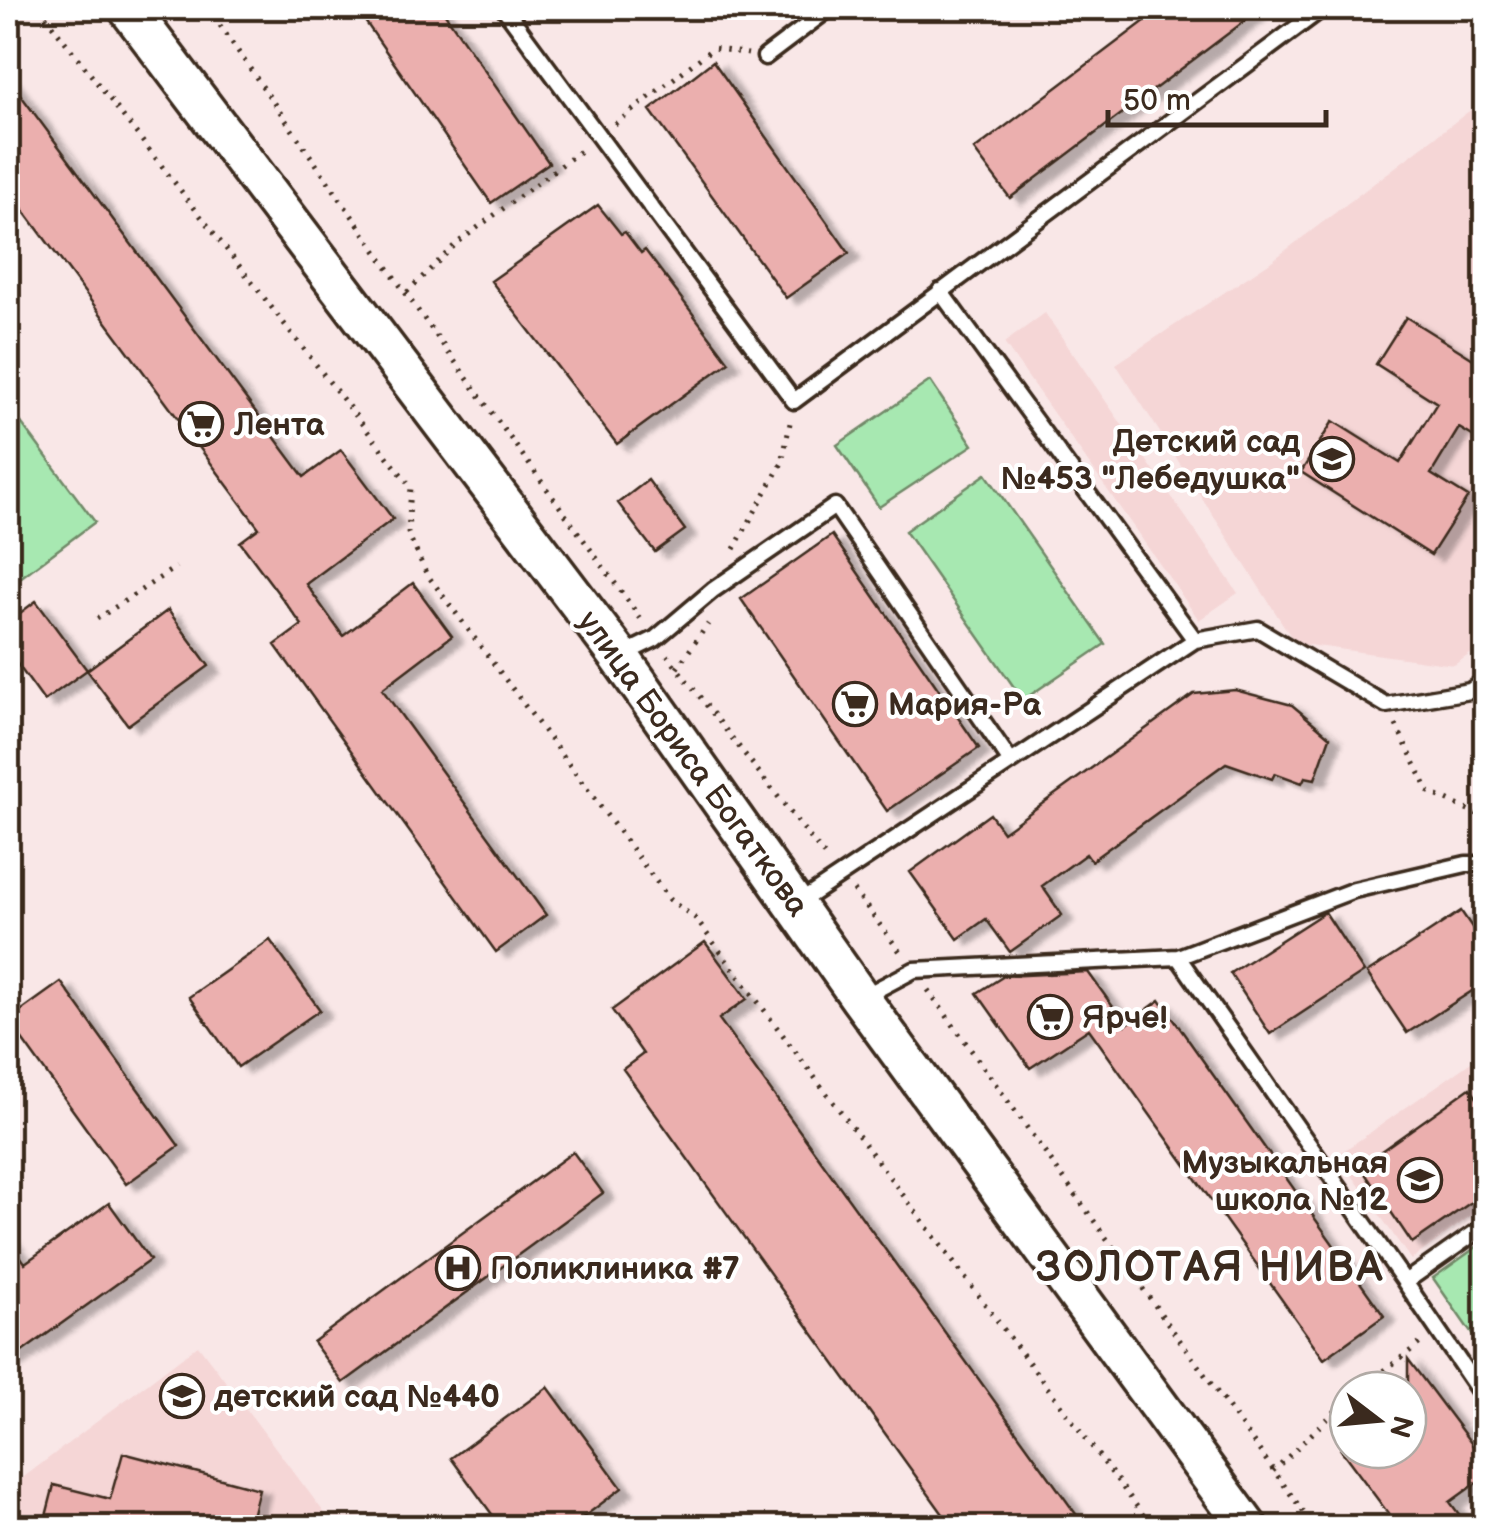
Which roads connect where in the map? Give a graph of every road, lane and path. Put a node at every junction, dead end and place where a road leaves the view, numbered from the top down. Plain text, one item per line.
1 (40, 8) edge
2 (128, 8) edge
3 (208, 8) edge
4 (504, 8) edge
5 (830, 8) edge
6 (1323, 8) edge
7 (765, 57) joint
8 (599, 136) junction
9 (940, 291) junction
10 (407, 292) junction
11 (794, 401) junction
12 (746, 527) dead end
13 (176, 567) dead end
14 (97, 619) dead end
15 (655, 639) junction
16 (1195, 640) junction
17 (619, 656) junction
18 (1486, 680) edge
19 (1386, 705) junction
20 (1011, 762) junction
21 (1486, 818) edge
22 (1486, 864) edge
23 (842, 875) junction
24 (796, 905) junction
25 (1178, 957) junction
26 (914, 970) junction
27 (860, 998) junction
28 (1486, 1225) edge
29 (1405, 1282) junction
30 (1409, 1352) dead end
31 (1385, 1370) edge
32 (1486, 1401) edge
33 (1328, 1418) edge
34 (1273, 1471) junction
35 (1153, 1528) edge
36 (1248, 1528) edge
37 (1315, 1528) edge

1 - 35 path
2 - 17 main road, улица Бориса Богаткова
3 - 10 path
4 - 8 lane
5 - 7 lane
6 - 9 lane
7 - 8 path
8 - 10 path
8 - 11 lane
9 - 11 lane
9 - 16 lane
10 - 15 path
11 - 12 path
13 - 14 path
15 - 17 lane
15 - 20 lane
15 - 23 path
16 - 19 lane
16 - 20 lane
17 - 24 main road, улица Бориса Богаткова
18 - 19 lane
19 - 21 path
20 - 23 lane
22 - 25 lane
23 - 24 lane
23 - 26 path
24 - 27 main road, улица Бориса Богаткова
25 - 26 lane
25 - 29 lane
26 - 27 lane
26 - 34 path
27 - 36 main road, улица Бориса Богаткова
28 - 29 lane
29 - 32 lane
30 - 31 path
33 - 34 path
34 - 37 path

